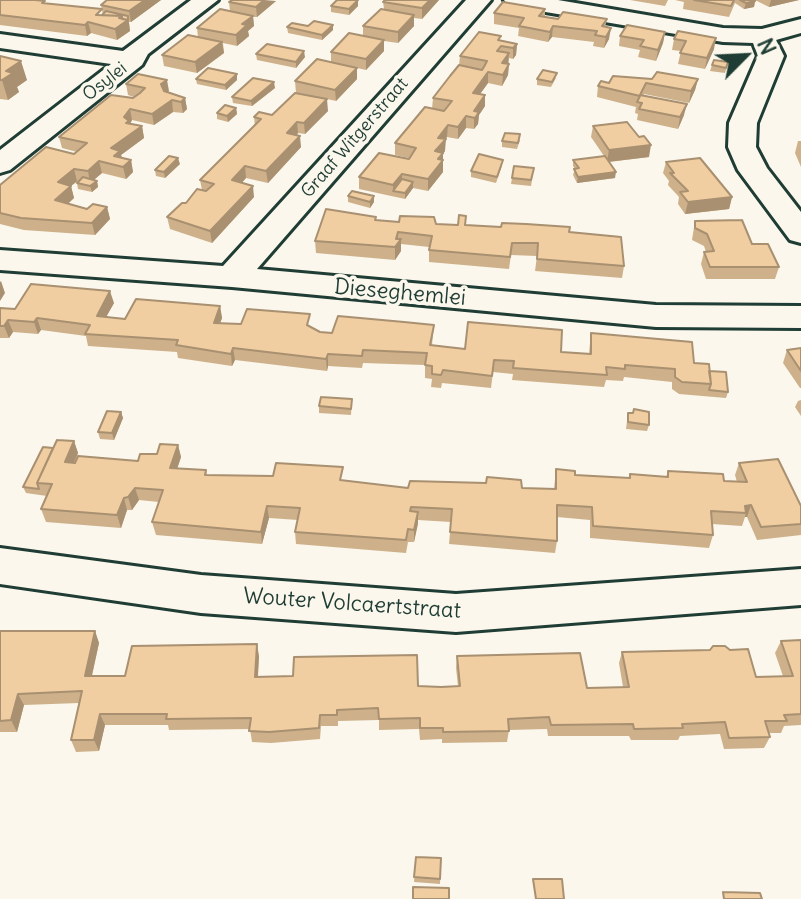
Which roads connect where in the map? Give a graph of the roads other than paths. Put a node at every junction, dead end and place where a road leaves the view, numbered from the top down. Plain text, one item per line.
1 (206, 0) edge
2 (479, 0) edge
3 (516, 0) edge
4 (801, 26) edge
5 (762, 36) junction
6 (0, 41) edge
7 (133, 60) junction
8 (0, 164) edge
9 (801, 233) edge
10 (0, 260) edge
11 (232, 277) junction
12 (801, 317) edge
13 (0, 566) edge
14 (801, 587) edge

1 - 7 street, Osylei
2 - 11 street, Graaf Witgerstraat
3 - 5 street
4 - 5 street
5 - 9 street
6 - 7 street
7 - 8 street, Osylei
10 - 11 street, Dieseghemlei
11 - 12 street, Dieseghemlei
13 - 14 street, Wouter Volcaertstraat

